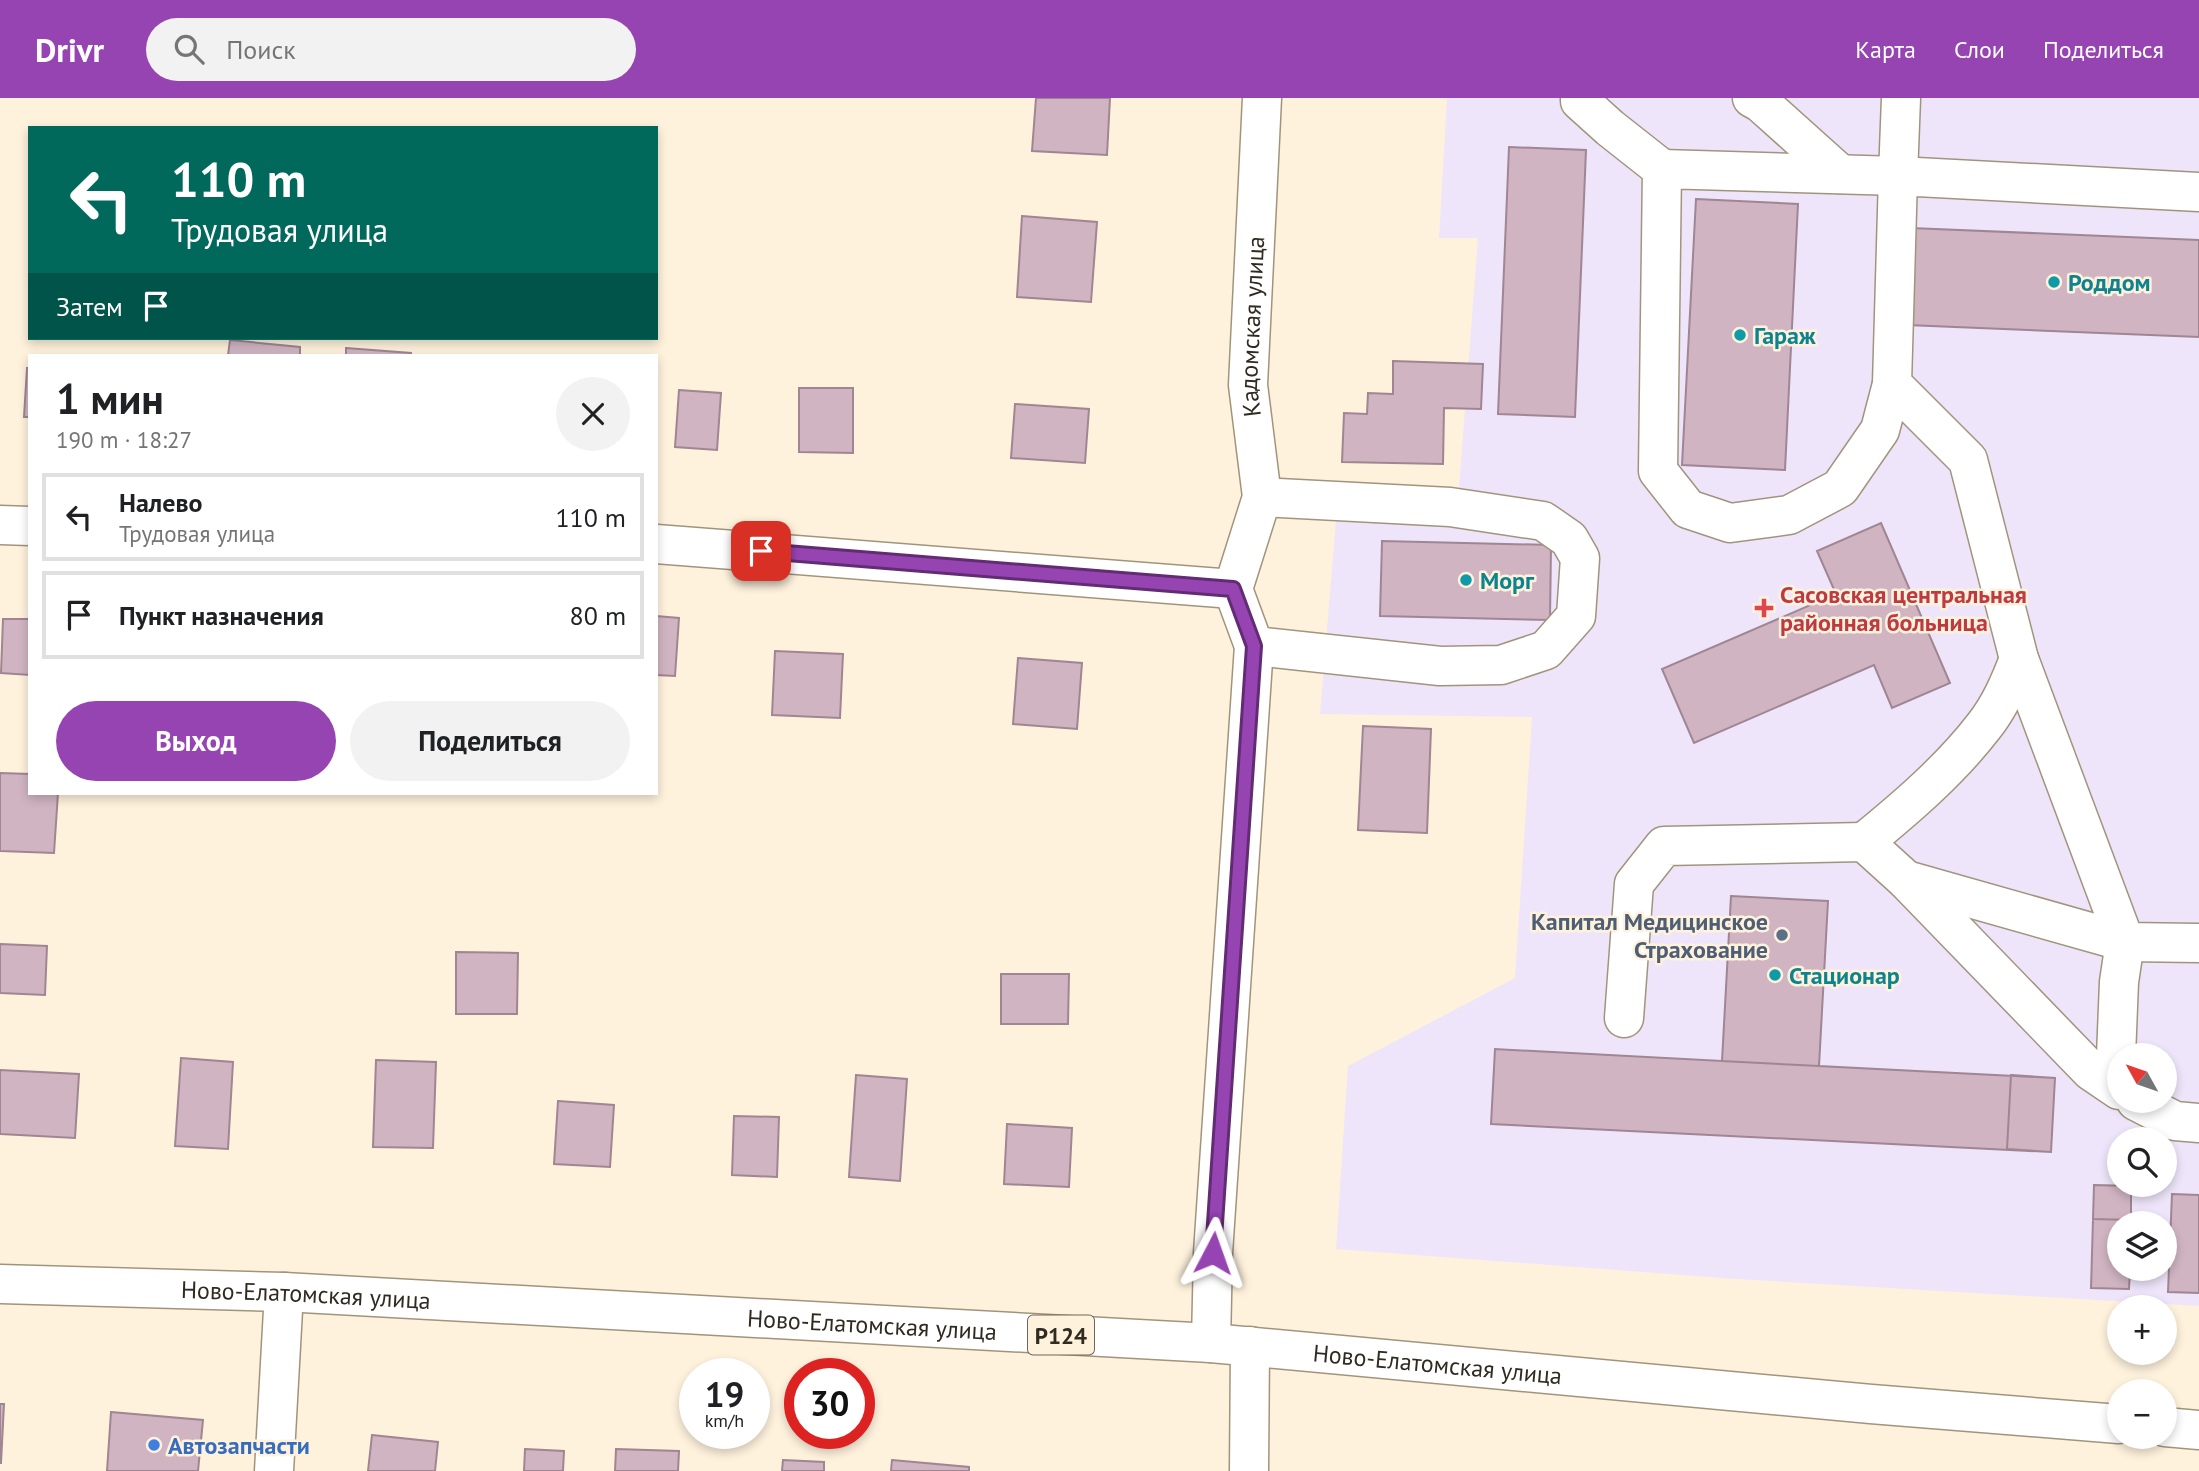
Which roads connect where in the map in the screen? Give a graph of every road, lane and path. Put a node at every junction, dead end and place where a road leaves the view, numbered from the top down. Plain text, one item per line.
1 (1262, 98) edge
2 (1580, 98) edge
3 (1752, 98) edge
4 (1901, 98) edge
5 (1662, 169) junction
6 (1840, 174) junction
7 (1898, 176) junction
8 (2199, 192) edge
9 (1892, 384) junction
10 (1262, 497) junction
11 (0, 525) edge
12 (28, 526) edge
13 (658, 544) edge
14 (1233, 589) junction
15 (1254, 646) junction
16 (2019, 659) junction
17 (1864, 842) junction
18 (1906, 880) junction
19 (2125, 942) junction
20 (2199, 943) edge
21 (1624, 1018) dead end
22 (2117, 1043) edge
23 (2107, 1082) edge
24 (2159, 1113) edge
25 (2199, 1123) edge
26 (0, 1284) edge
27 (284, 1292) junction
28 (1211, 1343) junction
29 (1250, 1346) junction
30 (2107, 1423) edge
31 (2177, 1428) edge
32 (2199, 1430) edge
33 (274, 1471) edge
34 (1248, 1471) edge

1 - 10 street, Кадомская улица
2 - 5 street
3 - 6 street
4 - 7 street
5 - 6 street
5 - 9 street
6 - 7 street
7 - 8 street
7 - 9 street
9 - 16 street
10 - 14 street, Кадомская улица
10 - 15 street
11 - 12 street
13 - 14 street
14 - 15 street
15 - 28 street
16 - 17 street
16 - 19 street
17 - 18 street
17 - 21 street
18 - 19 street
18 - 23 street
19 - 20 street
19 - 22 street
24 - 25 street
26 - 27 street, Ново-Елатомская улица / Р124
27 - 28 street, Ново-Елатомская улица / Р124
27 - 33 street
28 - 29 street, Ново-Елатомская улица / Р124
29 - 30 street, Ново-Елатомская улица / Р124
29 - 34 street
31 - 32 street

